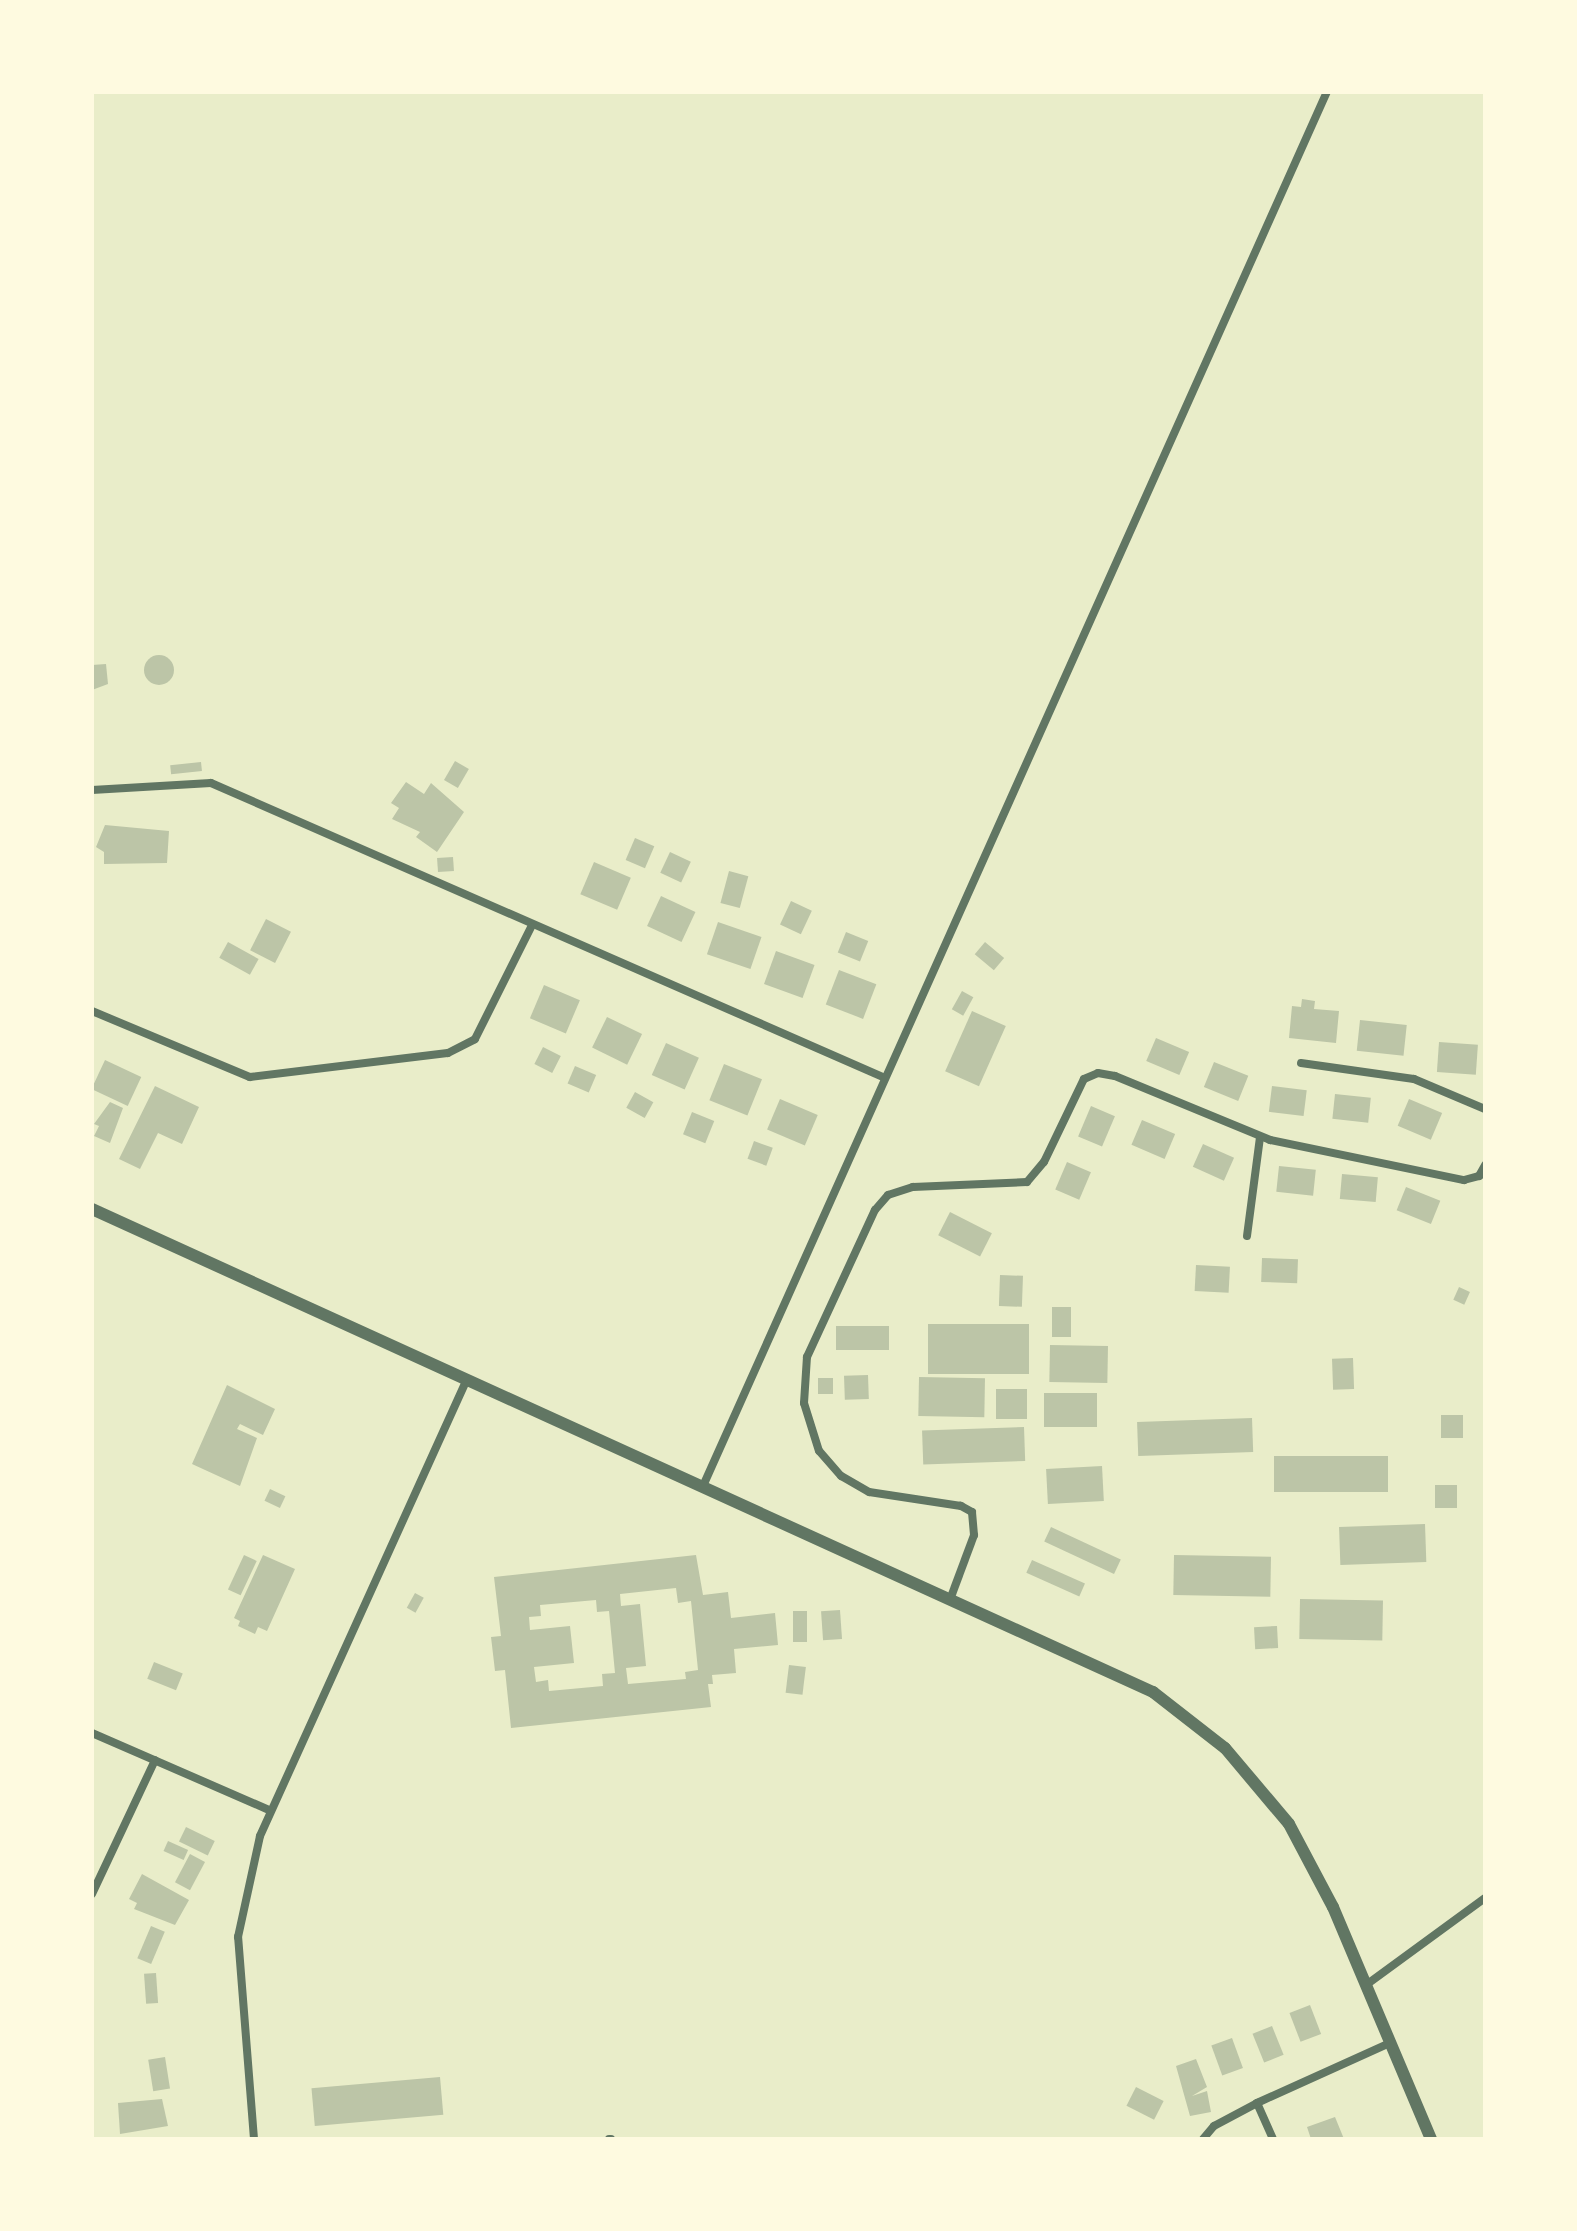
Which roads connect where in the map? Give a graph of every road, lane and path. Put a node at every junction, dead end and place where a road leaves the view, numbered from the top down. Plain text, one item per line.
1 (1327, 92) edge
2 (92, 790) edge
3 (531, 927) junction
4 (92, 1011) edge
5 (1301, 1063) dead end
6 (883, 1077) junction
7 (1485, 1109) edge
8 (1260, 1137) junction
9 (1485, 1165) edge
10 (92, 1209) edge
11 (1247, 1236) dead end
12 (467, 1379) junction
13 (703, 1486) junction
14 (951, 1597) junction
15 (92, 1733) edge
16 (155, 1760) junction
17 (269, 1810) junction
18 (92, 1894) edge
19 (1485, 1898) edge
20 (1366, 1985) junction
21 (1390, 2043) junction
22 (1257, 2103) junction
23 (254, 2139) edge
24 (1203, 2139) edge
25 (1273, 2139) edge
26 (1431, 2139) edge

1 - 6 street
2 - 3 street
3 - 4 street
3 - 6 street
5 - 7 street
6 - 13 street
8 - 9 street
8 - 11 street
8 - 14 street
10 - 12 street
12 - 13 street
12 - 17 street
13 - 14 street
14 - 20 street
15 - 16 street
16 - 17 street
16 - 18 street
17 - 23 street
19 - 20 street
20 - 21 street
21 - 22 street
21 - 26 street
22 - 24 street
22 - 25 street

